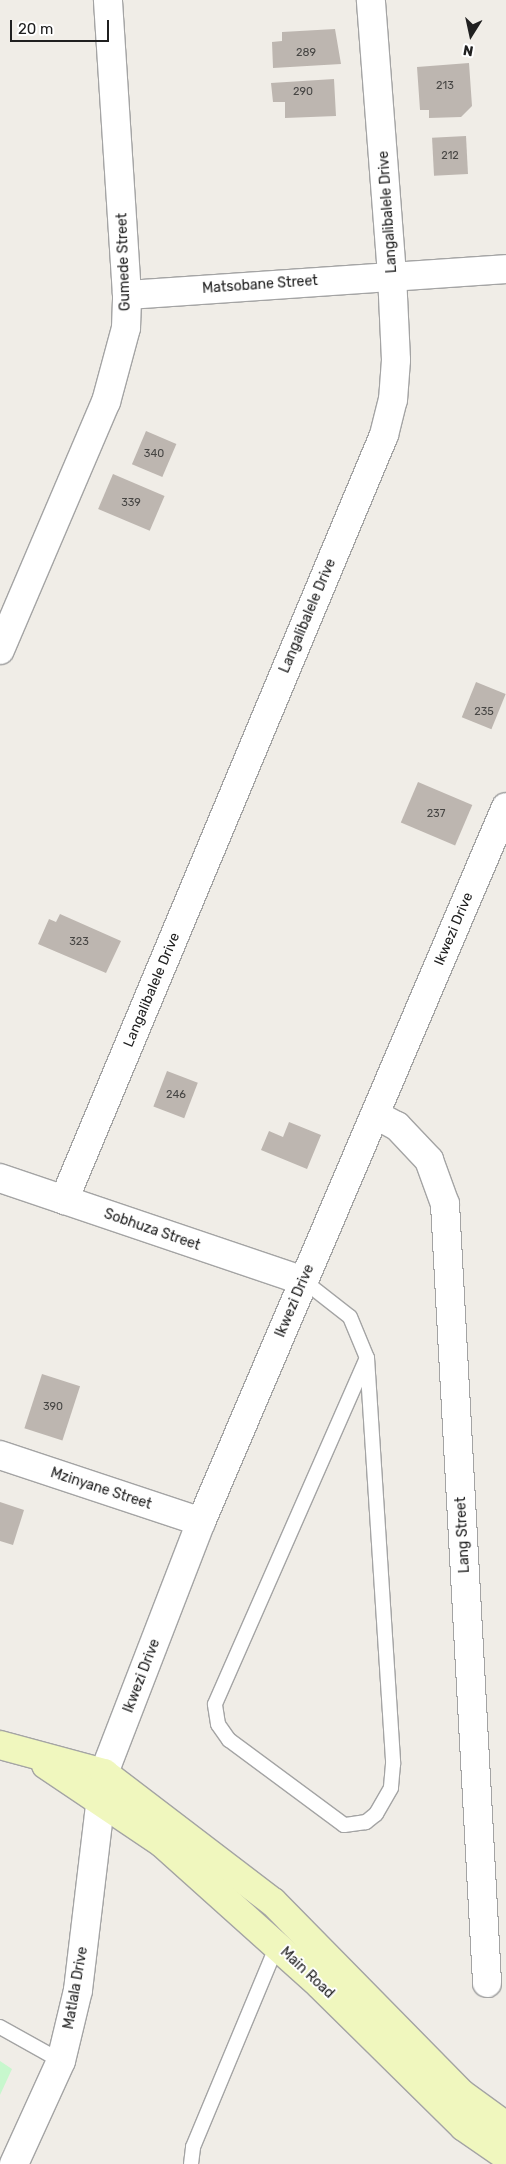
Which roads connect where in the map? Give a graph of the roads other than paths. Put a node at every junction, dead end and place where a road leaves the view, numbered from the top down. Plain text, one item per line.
1 (108, 0) edge
2 (371, 0) edge
3 (506, 269) edge
4 (392, 275) junction
5 (127, 295) junction
6 (0, 650) edge
7 (506, 807) edge
8 (376, 1115) junction
9 (0, 1178) edge
10 (64, 1200) junction
11 (304, 1281) junction
12 (367, 1358) junction
13 (0, 1455) edge
14 (201, 1522) junction
15 (0, 1744) edge
16 (32, 1756) junction
17 (104, 1773) junction
18 (99, 1801) junction
19 (277, 1945) junction
20 (488, 1983) dead end
21 (0, 2027) edge
22 (62, 2061) junction
23 (506, 2126) edge
24 (506, 2156) edge
25 (14, 2164) edge
26 (191, 2164) edge

1 - 5 street, Gumede Street
2 - 4 street, Langalibalele Drive
3 - 4 street, Matsobane Street
4 - 5 street, Matsobane Street
4 - 10 street, Langalibalele Drive
5 - 6 street, Gumede Street
7 - 8 street, Ikwezi Drive
8 - 11 street, Ikwezi Drive
8 - 20 street, Lang Street
9 - 10 street, Sobhuza Street
10 - 11 street, Sobhuza Street
11 - 12 lane
11 - 14 street, Ikwezi Drive
12 - 12 lane
13 - 14 street, Mzinyane Street
14 - 17 street, Ikwezi Drive
15 - 16 street
16 - 17 street
16 - 18 street, Main Road
17 - 18 street, Ikwezi Drive
17 - 23 street, Main Road
18 - 19 street, Main Road
18 - 22 street, Matlala Drive
19 - 24 street, Main Road
19 - 26 lane
21 - 22 lane
22 - 25 street, Matlala Drive

